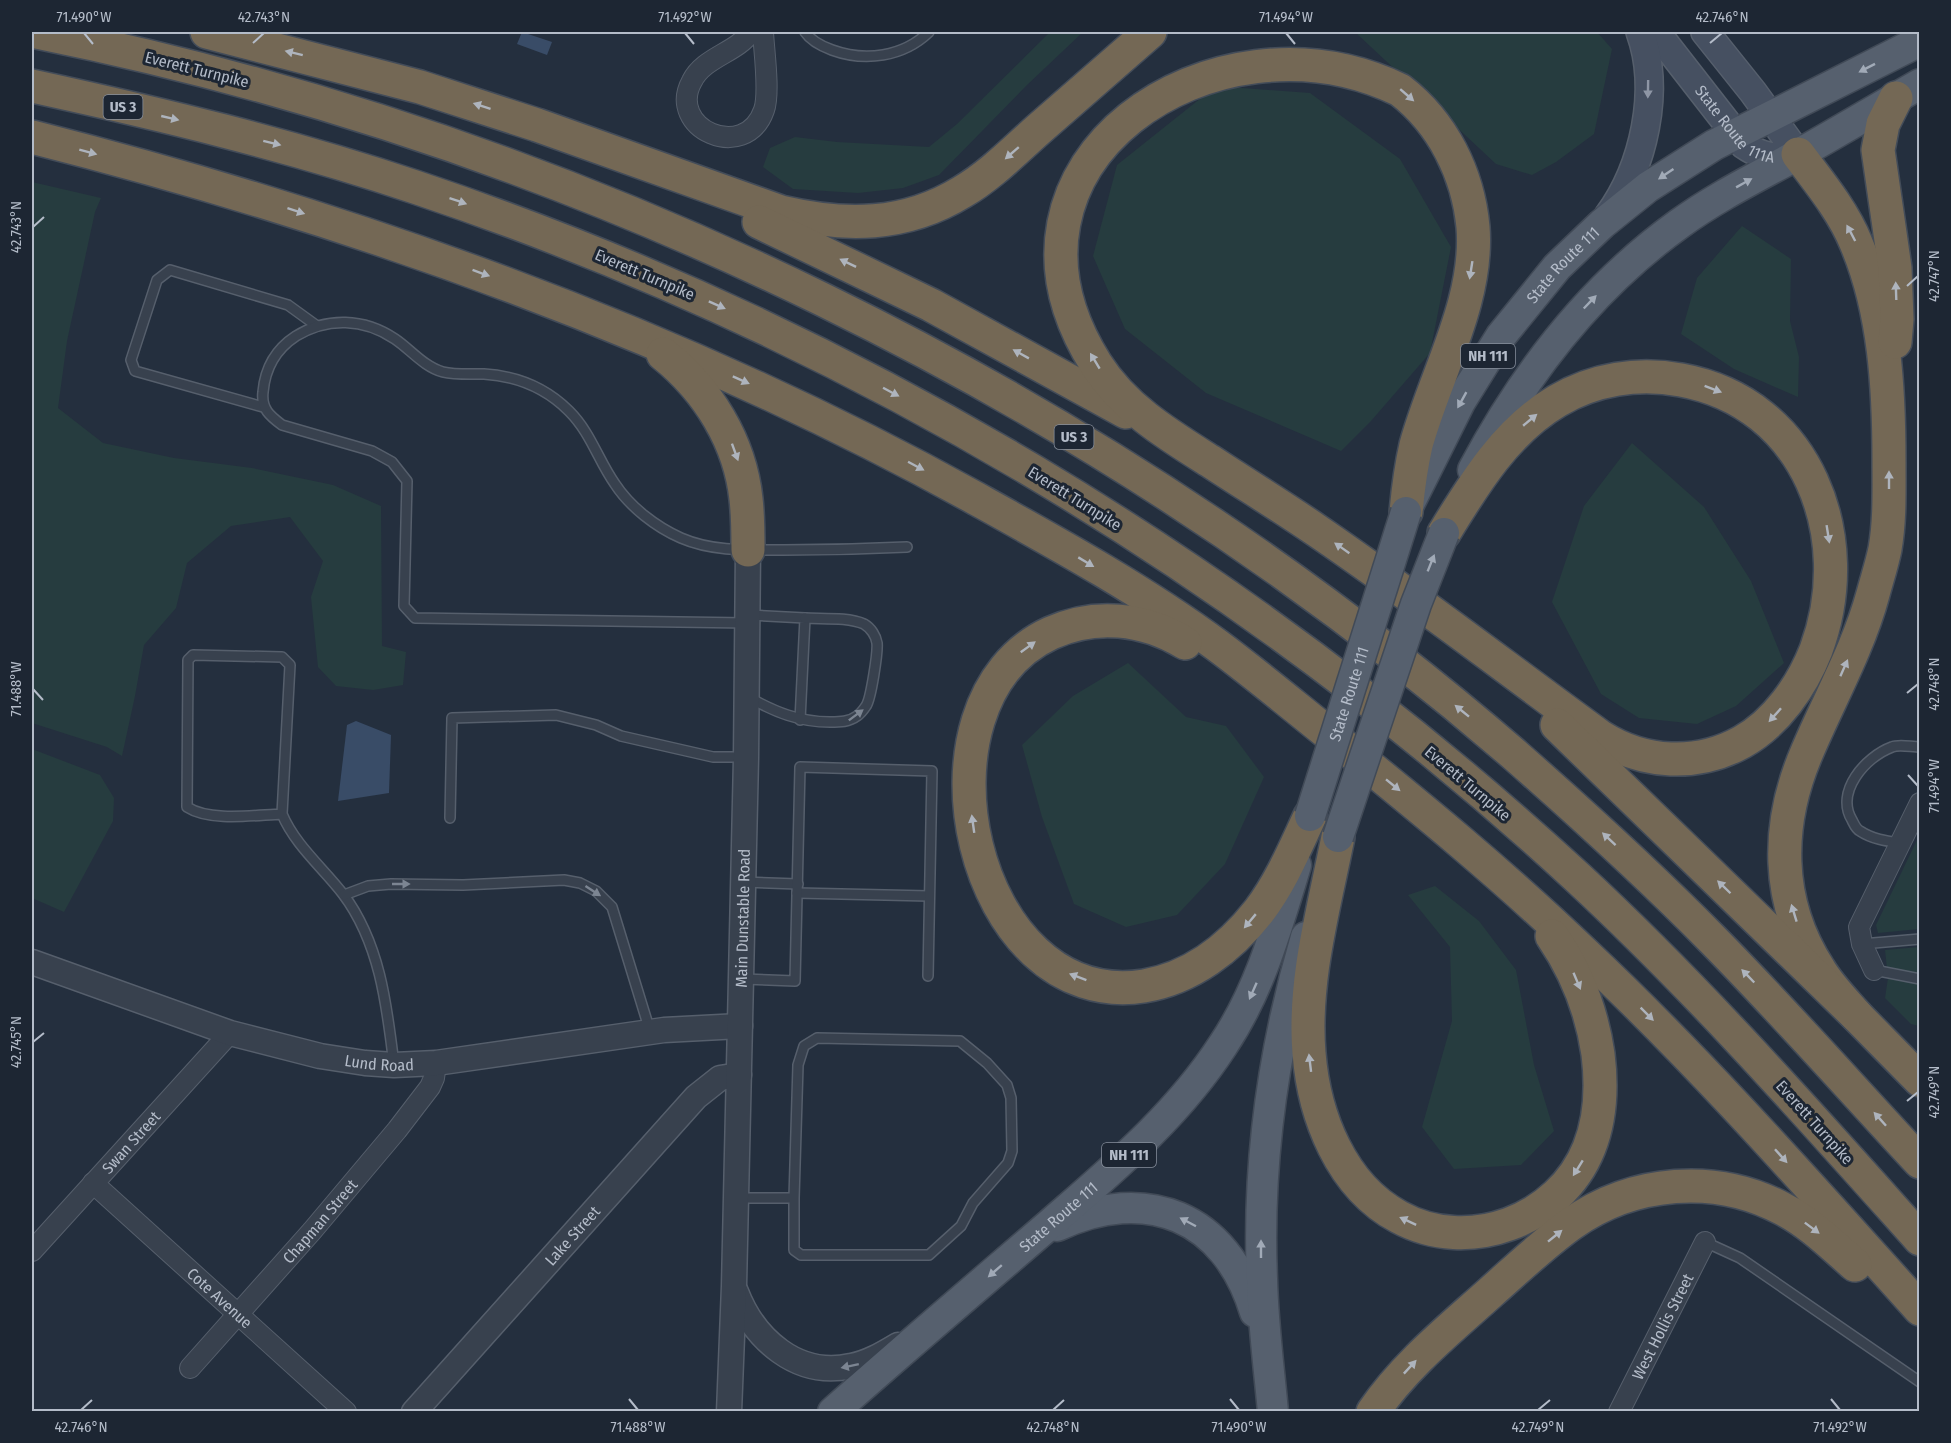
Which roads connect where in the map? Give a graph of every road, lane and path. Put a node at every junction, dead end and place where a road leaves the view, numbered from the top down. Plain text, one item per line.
1 (37, 32) edge
2 (207, 32) edge
3 (751, 32) edge
4 (762, 32) edge
5 (805, 32) edge
6 (929, 32) edge
7 (1141, 32) edge
8 (1150, 32) edge
9 (1640, 32) edge
10 (1656, 32) edge
11 (1705, 32) edge
12 (1920, 41) edge
13 (32, 86) edge
14 (1908, 91) edge
15 (1770, 116) junction
16 (1046, 123) junction
17 (537, 124) junction
18 (1735, 135) junction
19 (32, 137) edge
20 (1798, 154) junction
21 (1602, 224) junction
22 (317, 326) junction
23 (629, 332) junction
24 (263, 407) junction
25 (1889, 412) junction
26 (1164, 432) junction
27 (1406, 512) junction
28 (1444, 533) junction
29 (907, 547) dead end
30 (748, 550) junction
31 (1406, 595) junction
32 (805, 618) junction
33 (749, 619) junction
34 (747, 696) junction
35 (1298, 710) junction
36 (800, 720) junction
37 (1920, 747) edge
38 (746, 758) junction
39 (1920, 803) edge
40 (282, 814) junction
41 (1310, 816) junction
42 (450, 818) dead end
43 (1338, 837) junction
44 (1900, 843) junction
45 (743, 882) junction
46 (1507, 882) junction
47 (797, 888) junction
48 (344, 895) junction
49 (929, 896) junction
50 (1920, 939) edge
51 (1862, 944) junction
52 (32, 962) edge
53 (1874, 970) joint
54 (928, 976) dead end
55 (741, 979) junction
56 (1920, 979) edge
57 (1857, 1016) junction
58 (740, 1026) junction
59 (650, 1032) junction
60 (230, 1033) junction
61 (436, 1063) junction
62 (394, 1065) junction
63 (739, 1075) junction
64 (1920, 1080) edge
65 (1920, 1162) edge
66 (93, 1183) junction
67 (736, 1198) junction
68 (794, 1198) junction
69 (1920, 1239) edge
70 (1705, 1242) joint
71 (1022, 1248) junction
72 (32, 1251) edge
73 (734, 1286) junction
74 (954, 1306) junction
75 (1920, 1309) edge
76 (237, 1314) junction
77 (1920, 1327) edge
78 (190, 1368) dead end
79 (1270, 1379) junction
80 (1920, 1382) edge
81 (346, 1412) edge
82 (414, 1412) edge
83 (729, 1412) edge
84 (834, 1412) edge
85 (1273, 1412) edge
86 (1373, 1412) edge
87 (1619, 1412) edge

65 -> 1 highway, Everett Turnpike / US 3
17 -> 2 highway
3 - 4 street
5 - 6 lane
7 - 16 highway
8 - 16 highway
9 -> 21 main road
10 - 18 main road, State Route 111A
11 - 15 main road, State Route 111A
12 -> 15 main road, State Route 111 / NH 111
13 -> 69 highway, Everett Turnpike / US 3
14 - 20 main road, NH 111
25 -> 14 highway
15 - 18 main road, State Route 111 / NH 111
15 - 20 main road, State Route 111A
16 -> 17 highway
26 -> 17 highway
18 - 20 main road, State Route 111A
18 -> 21 main road, State Route 111 / NH 111
19 -> 23 highway
25 -> 20 highway
28 -> 20 main road, NH 111
21 -> 27 main road, State Route 111 / NH 111
22 - 24 lane
22 - 24 lane
22 - 30 lane
23 -> 30 highway
23 -> 35 highway
24 - 33 lane
57 -> 25 highway
26 -> 27 highway
31 -> 26 highway
27 - 41 main road, State Route 111 / NH 111, bridge
28 -> 31 highway
43 -> 28 main road, NH 111, bridge
29 - 30 lane
30 - 33 street, Main Dunstable Road
57 -> 31 highway
32 - 33 lane
32 - 36 lane
36 -> 32 lane
33 - 34 street, Main Dunstable Road
34 - 36 lane
34 - 38 street, Main Dunstable Road
41 -> 35 highway
35 -> 46 highway
37 - 44 lane
38 - 42 lane
38 - 45 street, Main Dunstable Road
39 - 44 street
40 - 40 lane
40 - 48 lane
41 -> 71 main road, State Route 111 / NH 111
46 -> 43 highway
79 -> 43 main road, NH 111
44 - 51 street
45 - 47 lane
45 - 55 street, Main Dunstable Road
46 -> 75 highway
47 - 49 lane
47 - 49 lane
47 - 55 lane
48 -> 59 lane
48 - 62 lane
49 - 54 lane
50 - 51 lane
51 - 53 street
52 - 60 street, Lund Road
53 - 56 lane
55 - 58 street, Main Dunstable Road
57 - 64 highway
58 - 59 street, Lund Road
58 - 63 street, Main Dunstable Road
59 - 61 street, Lund Road
60 - 62 street, Lund Road
60 - 66 street, Swan Street
61 - 62 street, Lund Road
61 - 76 street, Chapman Street
63 - 67 street, Main Dunstable Road
63 - 82 street, Lake Street
66 - 72 street, Swan Street
66 - 76 street, Cote Avenue
67 - 68 lane
67 - 73 street, Main Dunstable Road
68 - 68 lane
70 - 80 lane
70 - 87 street, West Hollis Street
71 -> 74 main road, State Route 111 / NH 111
79 -> 71 main road
74 -> 73 street, Main Dunstable Road
73 - 83 street, Main Dunstable Road
74 - 84 main road, State Route 111 / NH 111
76 - 78 street, Chapman Street
76 - 81 street, Cote Avenue
86 -> 77 highway
79 - 85 main road, NH 111

